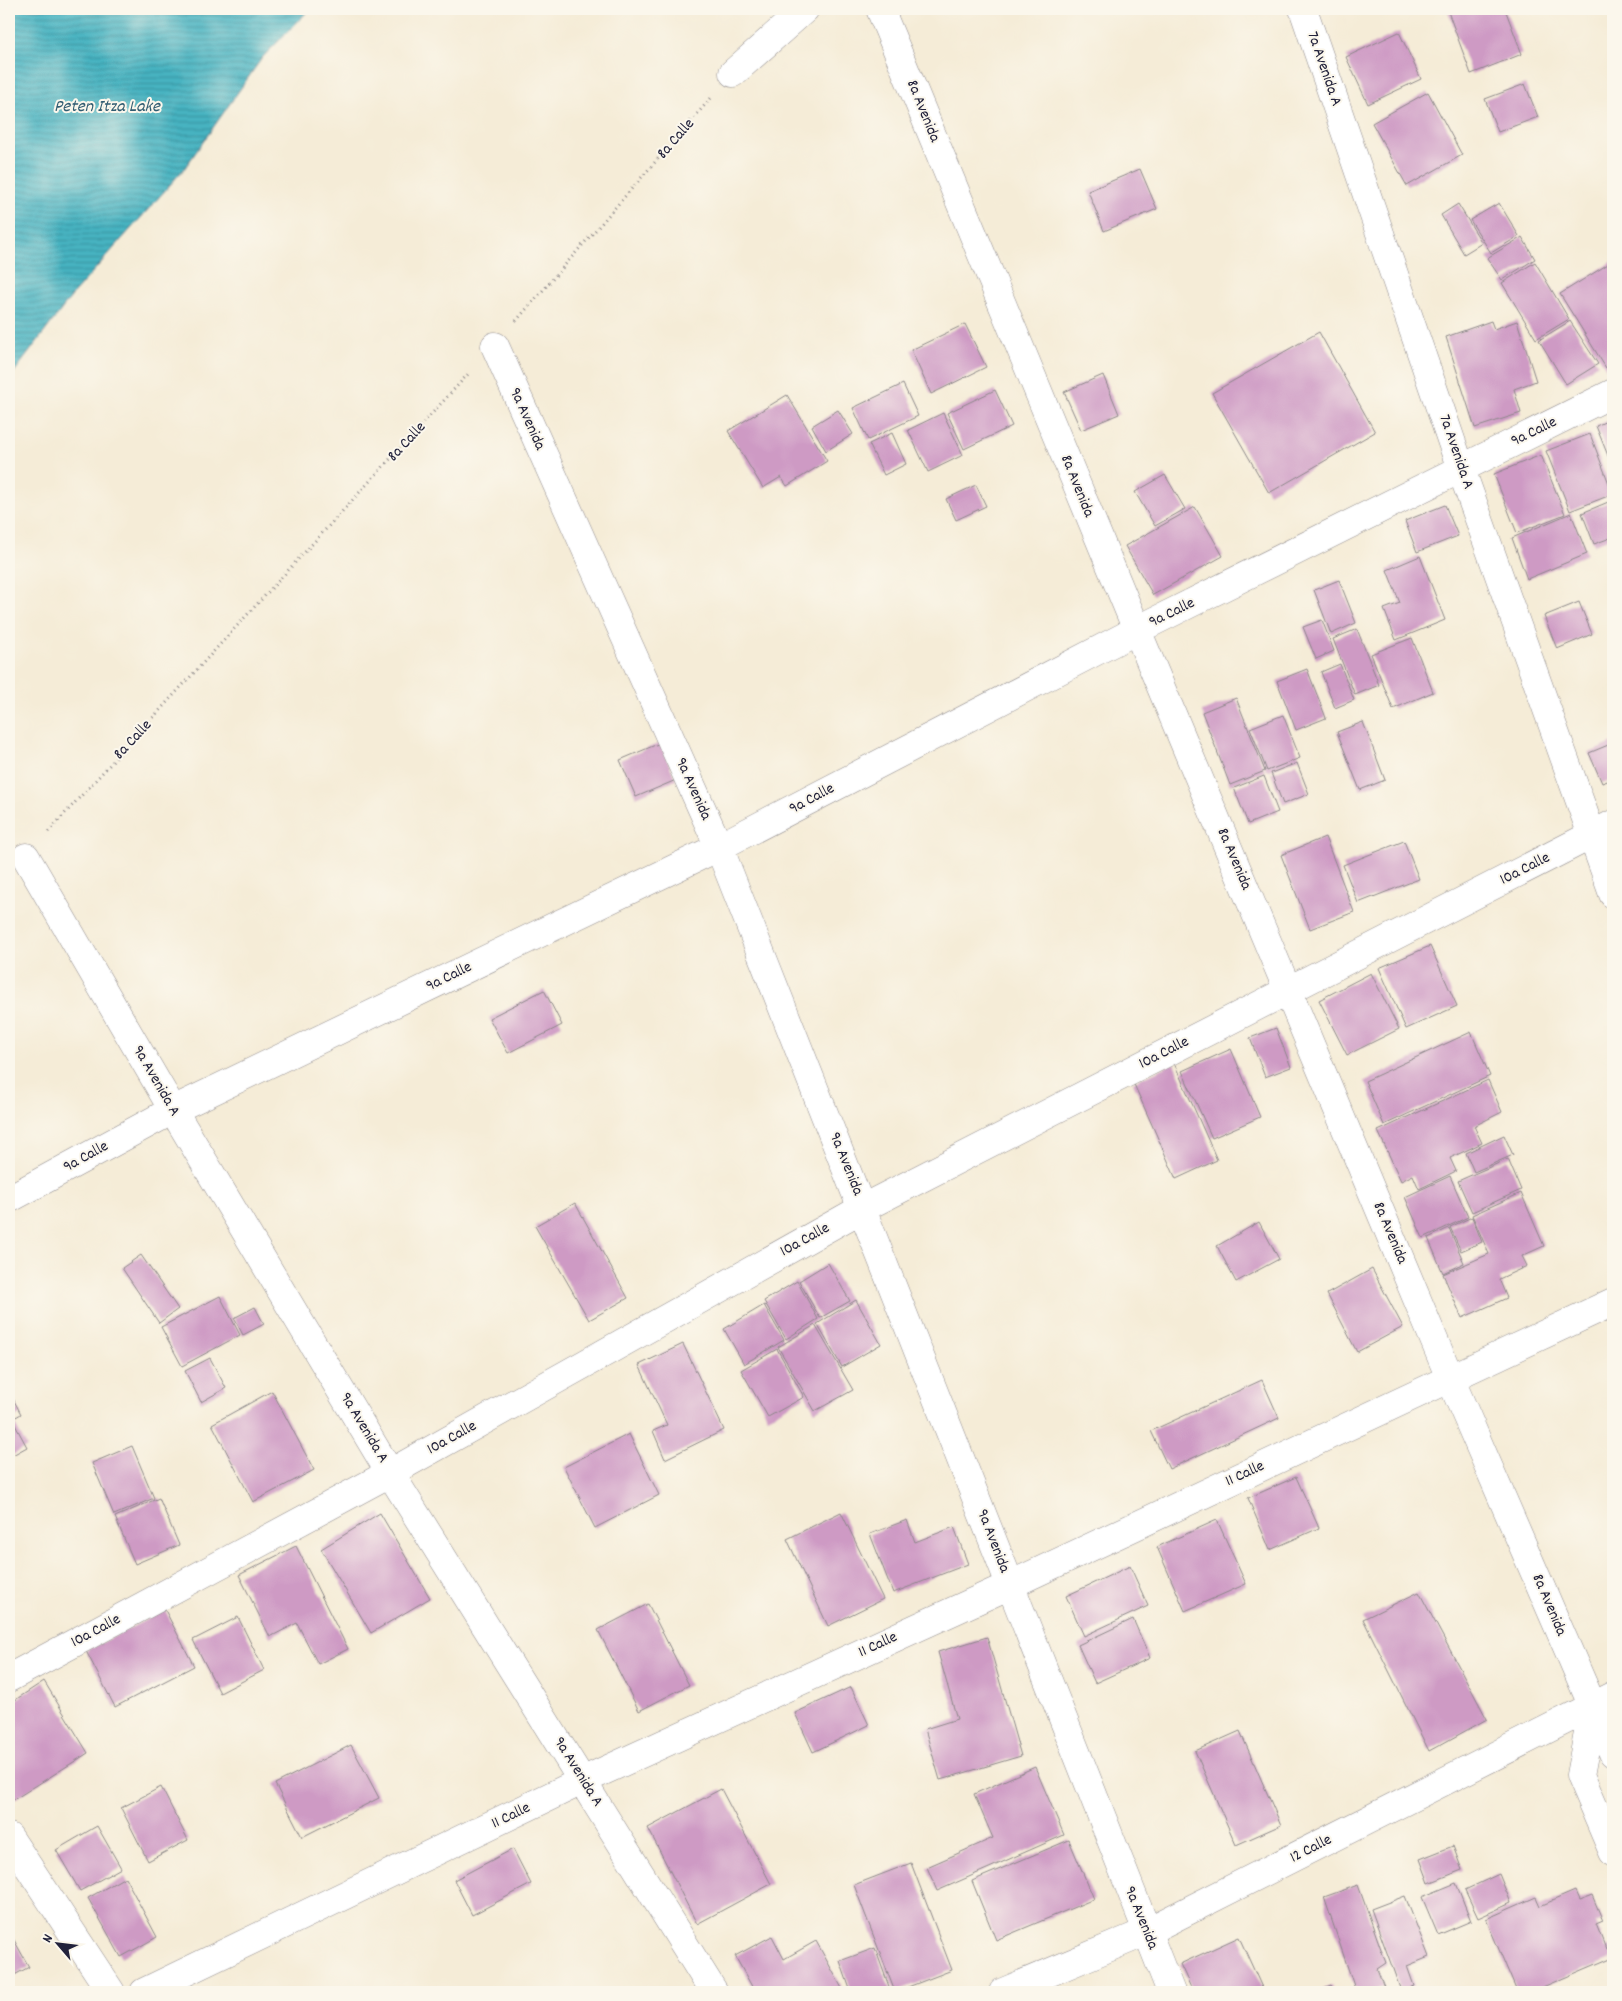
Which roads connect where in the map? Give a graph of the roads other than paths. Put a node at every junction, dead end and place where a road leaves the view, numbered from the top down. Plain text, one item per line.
1 (805, 9) edge
2 (880, 9) edge
3 (1303, 9) edge
4 (733, 73) road end
5 (495, 346) road end
6 (1613, 393) edge
7 (1461, 468) junction
8 (1137, 630) junction
9 (1603, 829) edge
10 (720, 847) junction
11 (26, 857) road end
12 (1613, 894) edge
13 (1289, 989) junction
14 (173, 1110) junction
15 (9, 1199) edge
16 (863, 1208) junction
17 (1613, 1302) edge
18 (1450, 1378) junction
19 (390, 1473) junction
20 (1010, 1584) junction
21 (9, 1678) edge
22 (1603, 1702) edge
23 (1613, 1752) edge
24 (584, 1780) junction
25 (9, 1837) edge
26 (1613, 1852) edge
27 (1146, 1932) junction
28 (111, 1992) edge
29 (144, 1992) edge
30 (714, 1992) edge
31 (1003, 1992) edge
32 (1171, 1992) edge

1 - 4 street
2 - 8 street, 8a Avenida
3 - 7 street, 7a Avenida A
5 - 10 street, 9a Avenida
6 - 7 street, 9a Calle
7 - 8 street, 9a Calle
7 - 9 street, 7a Avenida A
8 - 10 street, 9a Calle
8 - 13 street, 8a Avenida
9 - 12 street, 7a Avenida A
9 - 13 street, 10a Calle
10 - 14 street, 9a Calle
10 - 16 street, 9a Avenida
11 - 14 street, 9a Avenida A
13 - 16 street, 10a Calle
13 - 18 street, 8a Avenida
14 - 15 street, 9a Calle
14 - 19 street, 9a Avenida A
16 - 19 street, 10a Calle
16 - 20 street, 9a Avenida
17 - 18 street, 11 Calle
18 - 20 street, 11 Calle
18 - 22 street, 8a Avenida
19 - 21 street, 10a Calle
19 - 24 street, 9a Avenida A
20 - 24 street, 11 Calle
20 - 27 street, 9a Avenida
22 - 23 street, 8a Avenida
22 - 26 street
22 - 27 street, 12 Calle
24 - 29 street, 11 Calle
24 - 30 street, 9a Avenida A
25 - 28 street
27 - 31 street, 12 Calle
27 - 32 street, 9a Avenida

